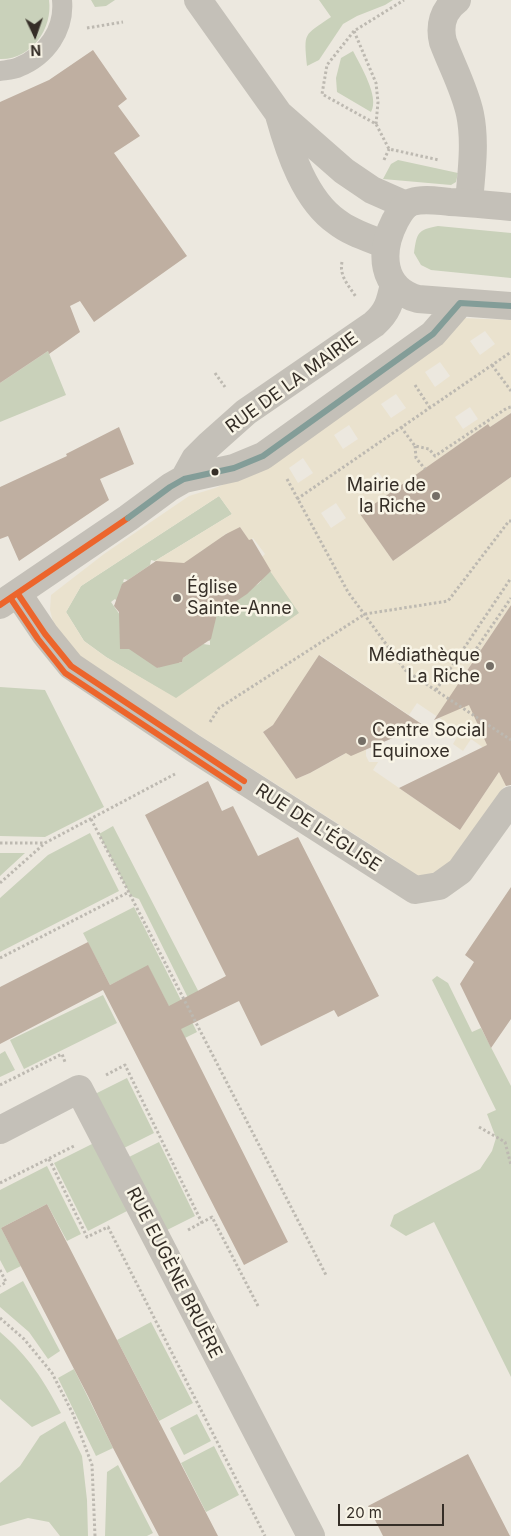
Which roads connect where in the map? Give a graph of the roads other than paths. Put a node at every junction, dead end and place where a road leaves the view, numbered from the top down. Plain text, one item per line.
1 (62, 0) edge
2 (198, 0) edge
3 (457, 0) edge
4 (0, 71) edge
5 (279, 114) junction
6 (470, 203) junction
7 (406, 205) junction
8 (511, 207) edge
9 (386, 245) junction
10 (394, 284) junction
11 (460, 303) junction
12 (511, 306) edge
13 (184, 480) junction
14 (9, 600) edge
15 (511, 800) edge
16 (0, 1130) edge
17 (311, 1536) edge

1 - 4 lane
2 - 5 street
3 - 6 street
5 - 7 street
5 - 9 street
6 - 7 street
6 - 8 street
7 - 9 street
9 - 10 street
10 - 11 street
10 - 13 street, RUE DE LA MAIRIE
11 - 12 street
11 - 13 street
13 - 14 street
14 - 15 street, RUE DE L'ÉGLISE
16 - 17 street, RUE EUGÈNE BRUÈRE

